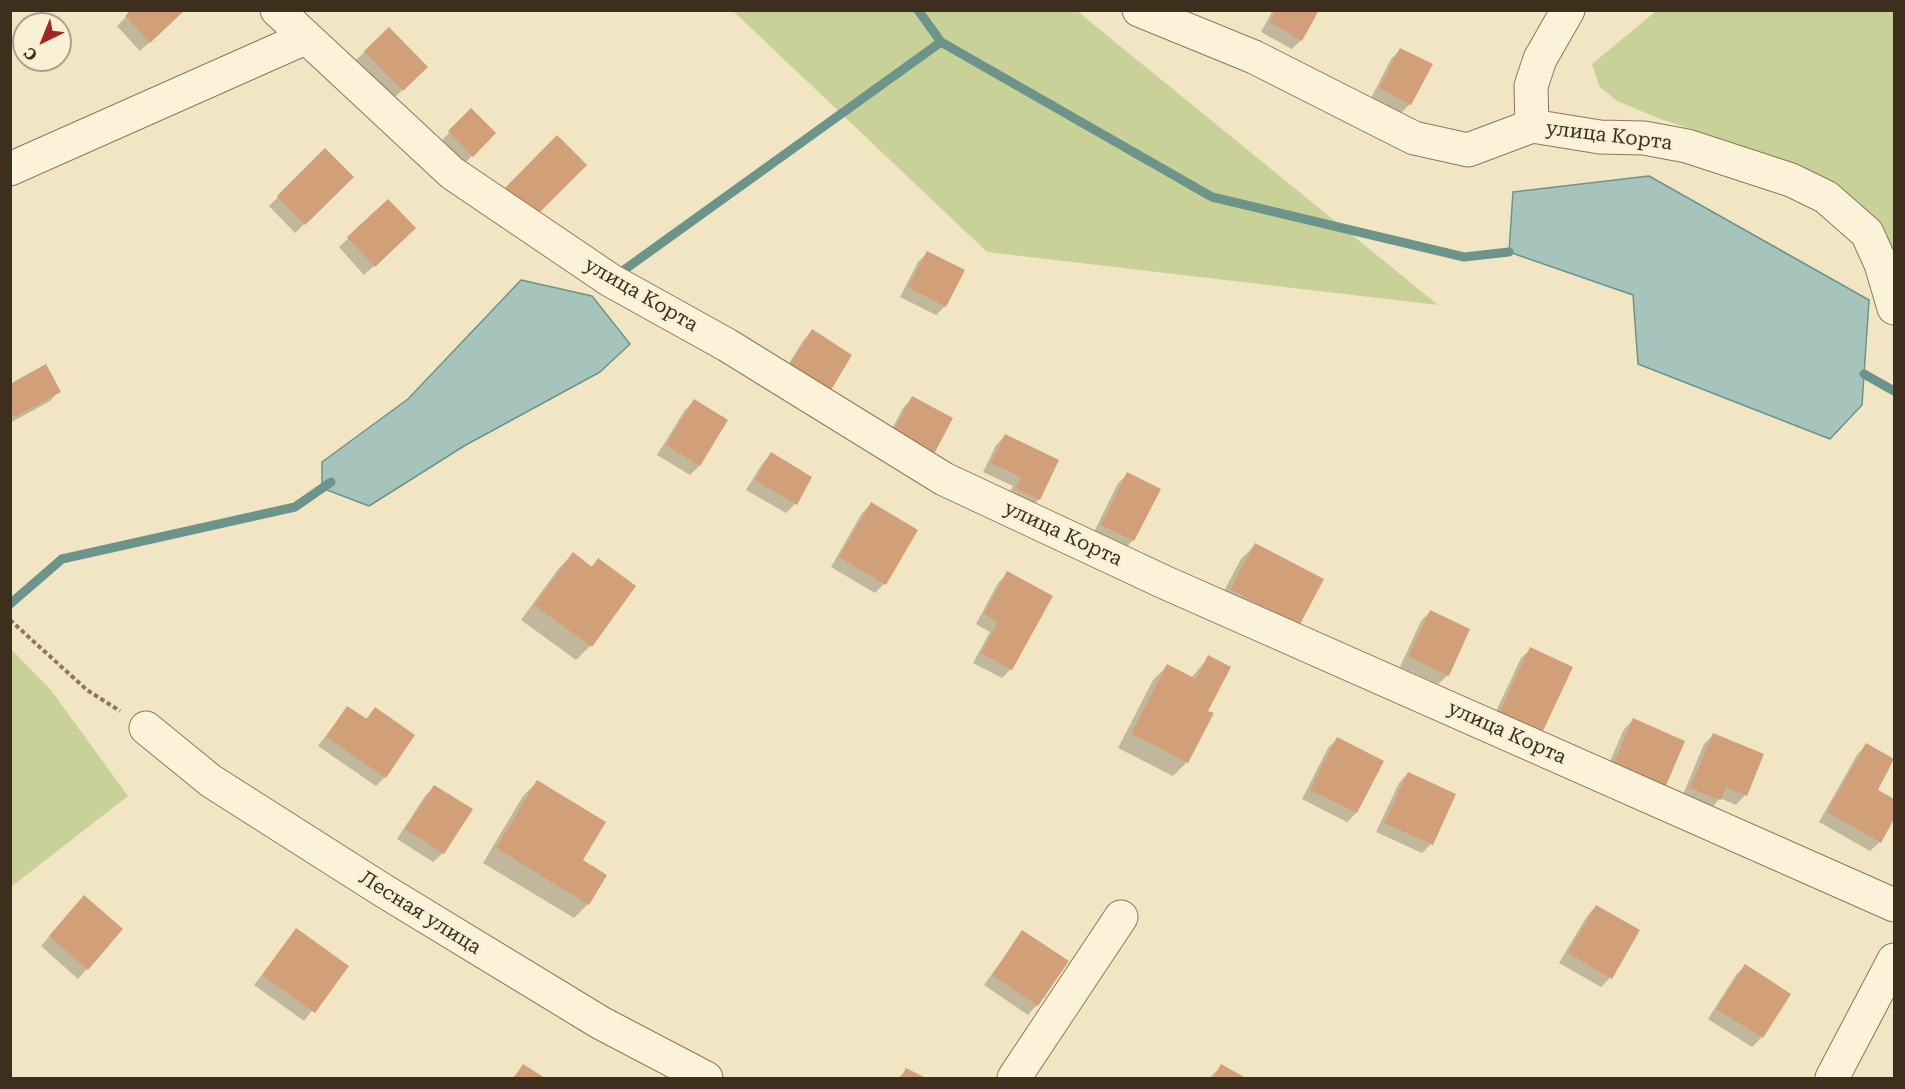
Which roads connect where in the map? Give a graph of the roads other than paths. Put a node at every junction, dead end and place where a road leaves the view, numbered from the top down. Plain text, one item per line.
1 (277, 10) edge
2 (1139, 10) edge
3 (1568, 10) edge
4 (305, 38) junction
5 (1532, 126) junction
6 (10, 169) edge
7 (1894, 308) edge
8 (146, 728) road end
9 (1894, 905) edge
10 (1121, 917) dead end
11 (1894, 960) edge
12 (706, 1078) edge
13 (1014, 1078) edge
14 (1832, 1078) edge

1 - 4 street, улица Корта
2 - 5 street, улица Корта
3 - 5 street
4 - 6 street
4 - 9 street, улица Корта
5 - 7 street, улица Корта
8 - 12 street, Лесная улица
10 - 13 street
11 - 14 street

